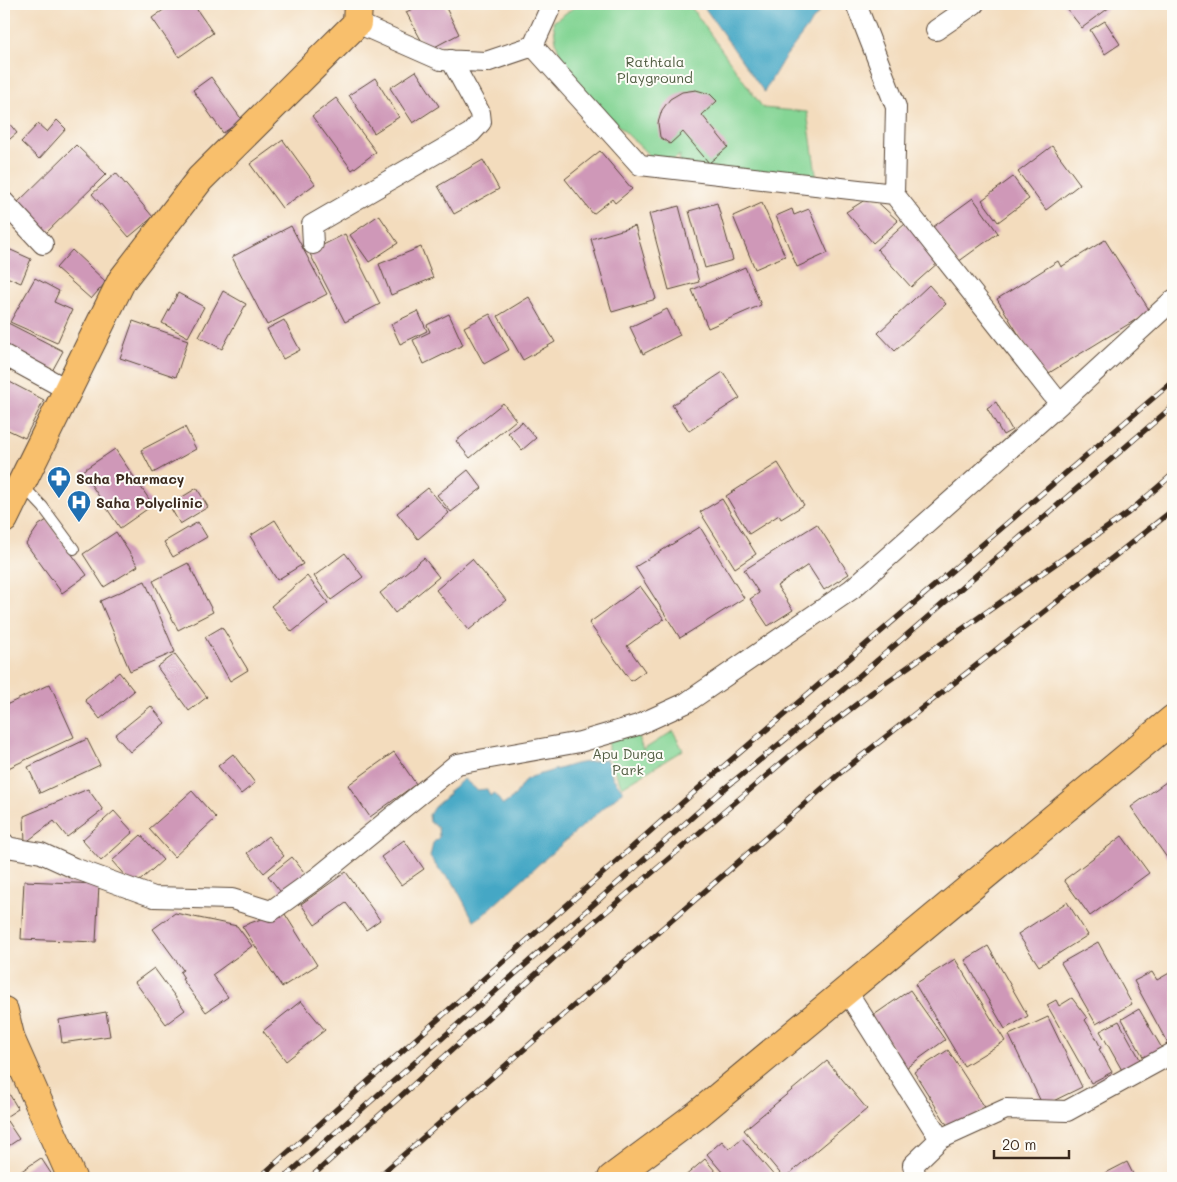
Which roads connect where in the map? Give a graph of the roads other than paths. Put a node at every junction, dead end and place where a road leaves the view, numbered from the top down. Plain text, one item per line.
1 (552, 4) edge
2 (856, 4) edge
3 (974, 4) edge
4 (357, 14) edge
5 (936, 30) dead end
6 (533, 46) junction
7 (451, 60) junction
8 (894, 194) junction
9 (4, 202) edge
10 (43, 244) dead end
11 (313, 244) dead end
12 (1173, 300) edge
13 (4, 355) edge
14 (66, 389) junction
15 (1060, 404) junction
16 (21, 484) junction
17 (4, 518) edge
18 (74, 549) dead end
19 (1173, 719) edge
20 (4, 843) edge
21 (846, 990) junction
22 (4, 1011) edge
23 (1173, 1054) edge
24 (940, 1139) junction
25 (72, 1178) edge
26 (612, 1178) edge
27 (916, 1178) edge

1 - 6 street
2 - 8 street
3 - 5 street
4 - 7 street
4 - 14 main road
6 - 7 street
6 - 8 street
7 - 11 street
8 - 15 street
9 - 10 street
12 - 15 street
13 - 14 street
14 - 16 main road
15 - 20 street
16 - 17 main road
16 - 18 lane
19 - 21 main road
21 - 24 street
21 - 26 main road
22 - 25 main road
23 - 24 street
24 - 27 street

